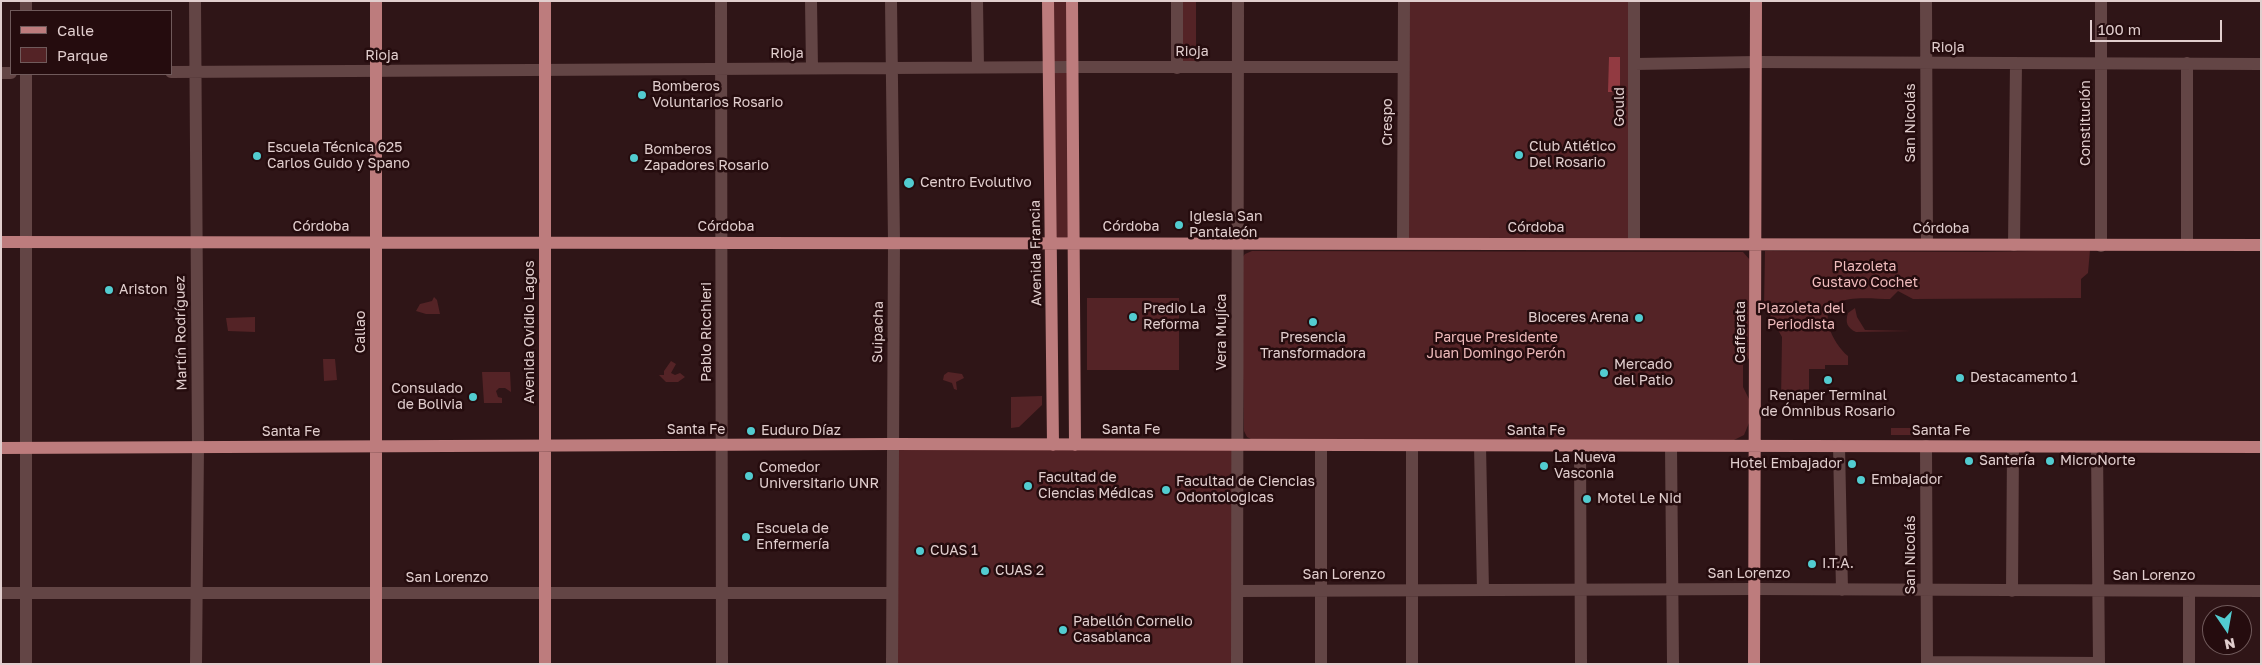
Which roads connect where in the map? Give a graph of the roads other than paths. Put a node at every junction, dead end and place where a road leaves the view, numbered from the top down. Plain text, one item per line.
1 (195, 1) edge
2 (376, 1) edge
3 (545, 1) edge
4 (721, 1) edge
5 (811, 1) edge
6 (891, 1) edge
7 (977, 1) edge
8 (1048, 1) edge
9 (1072, 1) edge
10 (1177, 1) edge
11 (1238, 1) edge
12 (1404, 1) edge
13 (1634, 1) edge
14 (1756, 1) edge
15 (1926, 1) edge
16 (2101, 1) edge
17 (1756, 62) junction
18 (1926, 63) junction
19 (2016, 63) junction
20 (2101, 63) junction
21 (1635, 64) junction
22 (2187, 64) junction
23 (2261, 64) edge
24 (1071, 66) junction
25 (1048, 67) junction
26 (1238, 67) junction
27 (1403, 67) junction
28 (812, 68) junction
29 (892, 68) junction
30 (978, 68) junction
31 (1177, 68) junction
32 (721, 69) junction
33 (545, 70) junction
34 (376, 71) junction
35 (172, 72) edge
36 (195, 72) junction
37 (26, 75) edge
38 (1, 242) edge
39 (26, 242) junction
40 (195, 242) junction
41 (376, 242) junction
42 (546, 242) junction
43 (722, 242) junction
44 (894, 242) junction
45 (1052, 242) junction
46 (1073, 242) junction
47 (1237, 242) junction
48 (1403, 243) junction
49 (1634, 243) junction
50 (1756, 243) junction
51 (1927, 244) junction
52 (2014, 245) junction
53 (2261, 245) edge
54 (2101, 246) junction
55 (2187, 246) junction
56 (892, 444) junction
57 (722, 445) junction
58 (1053, 445) junction
59 (1074, 445) junction
60 (1237, 445) junction
61 (545, 446) junction
62 (1321, 446) junction
63 (1412, 446) junction
64 (1480, 446) junction
65 (1580, 446) junction
66 (1671, 446) junction
67 (1755, 446) junction
68 (1839, 446) junction
69 (1926, 446) junction
70 (2013, 446) junction
71 (198, 447) junction
72 (375, 447) junction
73 (2097, 447) junction
74 (2261, 447) edge
75 (1, 448) edge
76 (27, 448) junction
77 (1754, 589) junction
78 (1236, 590) junction
79 (1321, 590) junction
80 (1412, 590) junction
81 (1483, 590) junction
82 (1581, 590) junction
83 (1672, 590) junction
84 (1842, 590) junction
85 (1927, 590) junction
86 (2012, 591) junction
87 (2261, 591) edge
88 (2098, 592) junction
89 (2189, 592) junction
90 (1, 593) edge
91 (26, 593) junction
92 (196, 593) junction
93 (377, 593) junction
94 (545, 593) junction
95 (722, 593) junction
96 (892, 593) junction
97 (1927, 663) edge
98 (26, 664) edge
99 (196, 664) edge
100 (376, 664) edge
101 (546, 664) edge
102 (722, 664) edge
103 (892, 664) edge
104 (1237, 664) edge
105 (1321, 664) edge
106 (1412, 664) edge
107 (1581, 664) edge
108 (1673, 664) edge
109 (1754, 664) edge
110 (2099, 664) edge
111 (2189, 664) edge

1 - 36 street, Martín Rodríguez
2 - 34 main road, Callao
3 - 33 main road, Avenida Ovidio Lagos
4 - 32 street, Pablo Ricchieri
5 - 28 street
6 - 29 street, Suipacha
7 - 30 street
8 - 25 main road, Avenida Francia
9 - 24 main road
10 - 31 street
11 - 26 street, Vera Mujíca
12 - 27 street, Crespo
13 - 21 street, Gould
14 - 17 main road, Cafferata
15 - 18 street, San Nicolás
16 - 20 street, Constitución
17 - 18 street, Rioja
17 - 21 street, Rioja
17 - 50 main road, Cafferata
18 - 19 street, Rioja
18 - 51 street, San Nicolás
19 - 20 street, Rioja
19 - 52 street
20 - 22 street, Rioja
20 - 54 street, Constitución
21 - 49 street, Gould
22 - 23 street, Rioja
22 - 55 street
24 - 25 street, Rioja
24 - 31 street, Rioja
24 - 46 main road
25 - 30 street, Rioja
25 - 45 main road, Avenida Francia
26 - 27 street, Rioja
26 - 31 street, Rioja
26 - 47 street, Vera Mujíca
27 - 48 street, Crespo
28 - 29 street, Rioja
28 - 32 street, Rioja
29 - 30 street, Rioja
29 - 44 street, Suipacha
32 - 33 street, Rioja
32 - 43 street, Pablo Ricchieri
33 - 34 street, Rioja
33 - 42 main road, Avenida Ovidio Lagos
34 - 36 street, Rioja
34 - 41 main road, Callao
35 - 36 street, Rioja
36 - 40 street, Martín Rodríguez
37 - 39 street
38 - 39 main road, Córdoba
39 - 40 main road, Córdoba
39 - 76 street
40 - 41 main road, Córdoba
40 - 71 street, Martín Rodríguez
41 - 42 main road, Córdoba
41 - 72 main road, Callao
42 - 43 main road, Córdoba
42 - 61 main road, Avenida Ovidio Lagos
43 - 44 main road, Córdoba
43 - 57 street, Pablo Ricchieri
44 - 45 main road, Córdoba
44 - 56 street, Suipacha
45 - 46 main road, Córdoba
45 - 58 main road, Avenida Francia
46 - 47 main road, Córdoba
46 - 59 main road
47 - 48 main road, Córdoba
47 - 60 street, Vera Mujíca
48 - 49 main road, Córdoba
49 - 50 main road, Córdoba
50 - 51 main road, Córdoba
50 - 67 main road, Cafferata
51 - 52 main road, Córdoba
52 - 54 main road, Córdoba
53 - 55 main road, Córdoba
54 - 55 main road, Córdoba
56 - 57 main road, Santa Fe
56 - 58 main road, Santa Fe
56 - 96 street, Suipacha
57 - 61 main road, Santa Fe
57 - 95 street, Pablo Ricchieri
58 - 59 main road, Santa Fe
59 - 60 main road, Santa Fe
60 - 62 main road, Santa Fe
60 - 78 street, Vera Mujíca
61 - 72 main road, Santa Fe
61 - 94 main road, Avenida Ovidio Lagos
62 - 63 main road, Santa Fe
62 - 79 street
63 - 64 main road, Santa Fe
63 - 80 street
64 - 65 main road, Santa Fe
64 - 81 street
65 - 66 main road, Santa Fe
65 - 82 street
66 - 67 main road, Santa Fe
66 - 83 street
67 - 68 main road, Santa Fe
67 - 77 main road, Cafferata
68 - 69 main road, Santa Fe
68 - 84 street
69 - 70 main road, Santa Fe
69 - 85 street, San Nicolás
70 - 73 main road, Santa Fe
70 - 86 street
71 - 72 main road, Santa Fe
71 - 76 main road, Santa Fe
71 - 92 street, Martín Rodríguez
72 - 93 main road, Callao
73 - 74 main road, Santa Fe
73 - 88 street
75 - 76 main road, Santa Fe
76 - 91 street
77 - 83 street, San Lorenzo
77 - 84 street, San Lorenzo
77 - 109 main road, Cafferata
78 - 79 street, San Lorenzo
78 - 104 street, Vera Mujíca
79 - 80 street, San Lorenzo
79 - 105 street
80 - 81 street, San Lorenzo
80 - 106 street
81 - 82 street, San Lorenzo
82 - 83 street, San Lorenzo
82 - 107 street
83 - 108 street
84 - 85 street, San Lorenzo
85 - 86 street, San Lorenzo
85 - 97 street, San Nicolás
86 - 88 street, San Lorenzo
87 - 89 street, San Lorenzo
88 - 89 street, San Lorenzo
88 - 110 street
89 - 111 street
90 - 91 street, San Lorenzo
91 - 92 street, San Lorenzo
91 - 98 street
92 - 93 street, San Lorenzo
92 - 99 street, Martín Rodríguez
93 - 94 street, San Lorenzo
93 - 100 main road, Callao
94 - 95 street, San Lorenzo
94 - 101 main road, Avenida Ovidio Lagos
95 - 96 street, San Lorenzo
95 - 102 street, Pablo Ricchieri
96 - 103 street, Suipacha
97 - 110 street

